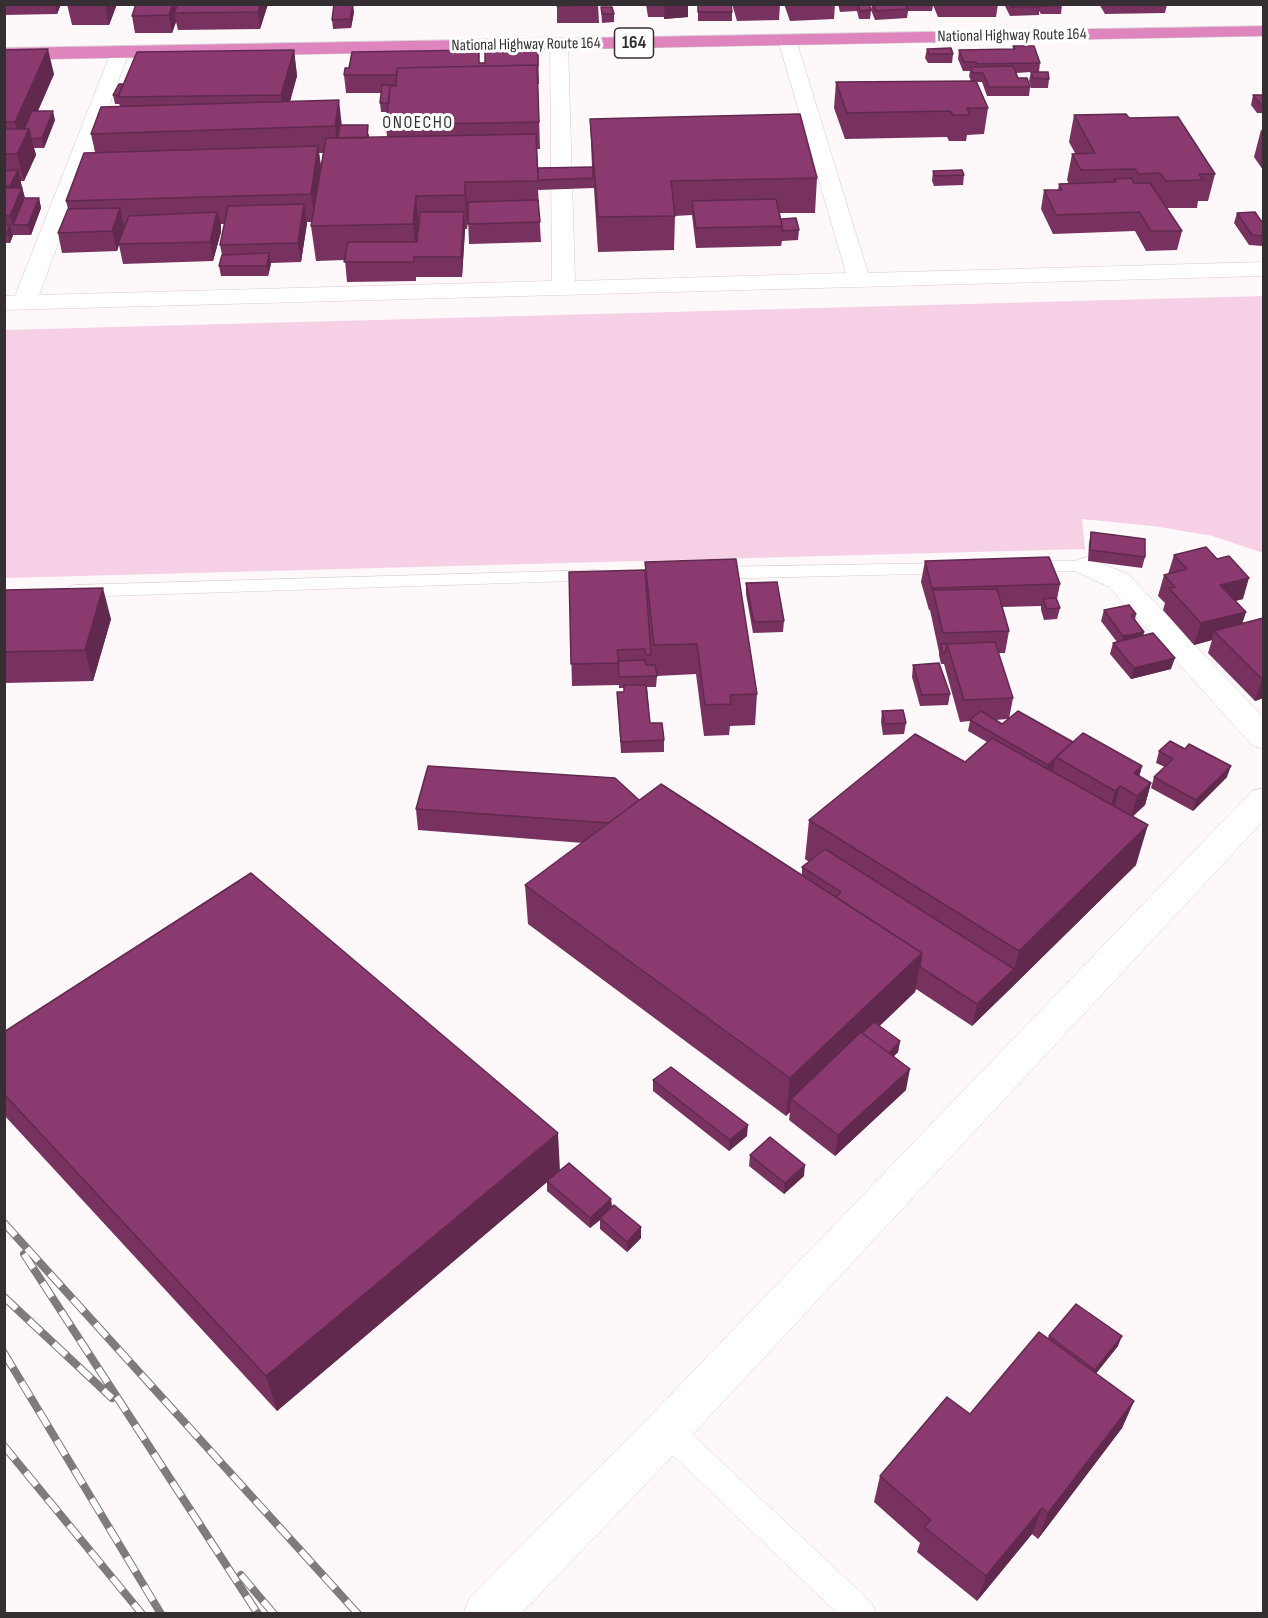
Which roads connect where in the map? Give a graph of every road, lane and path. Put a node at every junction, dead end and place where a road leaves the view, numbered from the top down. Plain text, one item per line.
1 (1263, 31) edge
2 (787, 40) junction
3 (559, 45) junction
4 (120, 52) junction
5 (4, 54) edge
6 (1263, 269) edge
7 (859, 280) junction
8 (564, 287) junction
9 (14, 303) edge
10 (1088, 566) joint
11 (969, 568) edge
12 (1004, 568) edge
13 (696, 573) edge
14 (613, 575) edge
15 (52, 592) edge
16 (1263, 738) edge
17 (1263, 799) edge
18 (667, 1430) junction
19 (487, 1614) edge
20 (861, 1614) edge

1 - 2 highway, National Highway Route 164 / 164
2 - 3 highway, National Highway Route 164 / 164
2 - 7 street
3 - 4 highway, National Highway Route 164 / 164
3 - 8 street
4 - 5 highway, National Highway Route 164 / 164
4 - 9 street
6 - 7 street
7 - 8 street
8 - 9 street
10 - 12 lane
10 - 16 street
11 - 13 lane
14 - 15 lane
17 - 18 street
18 - 19 street
18 - 20 lane

